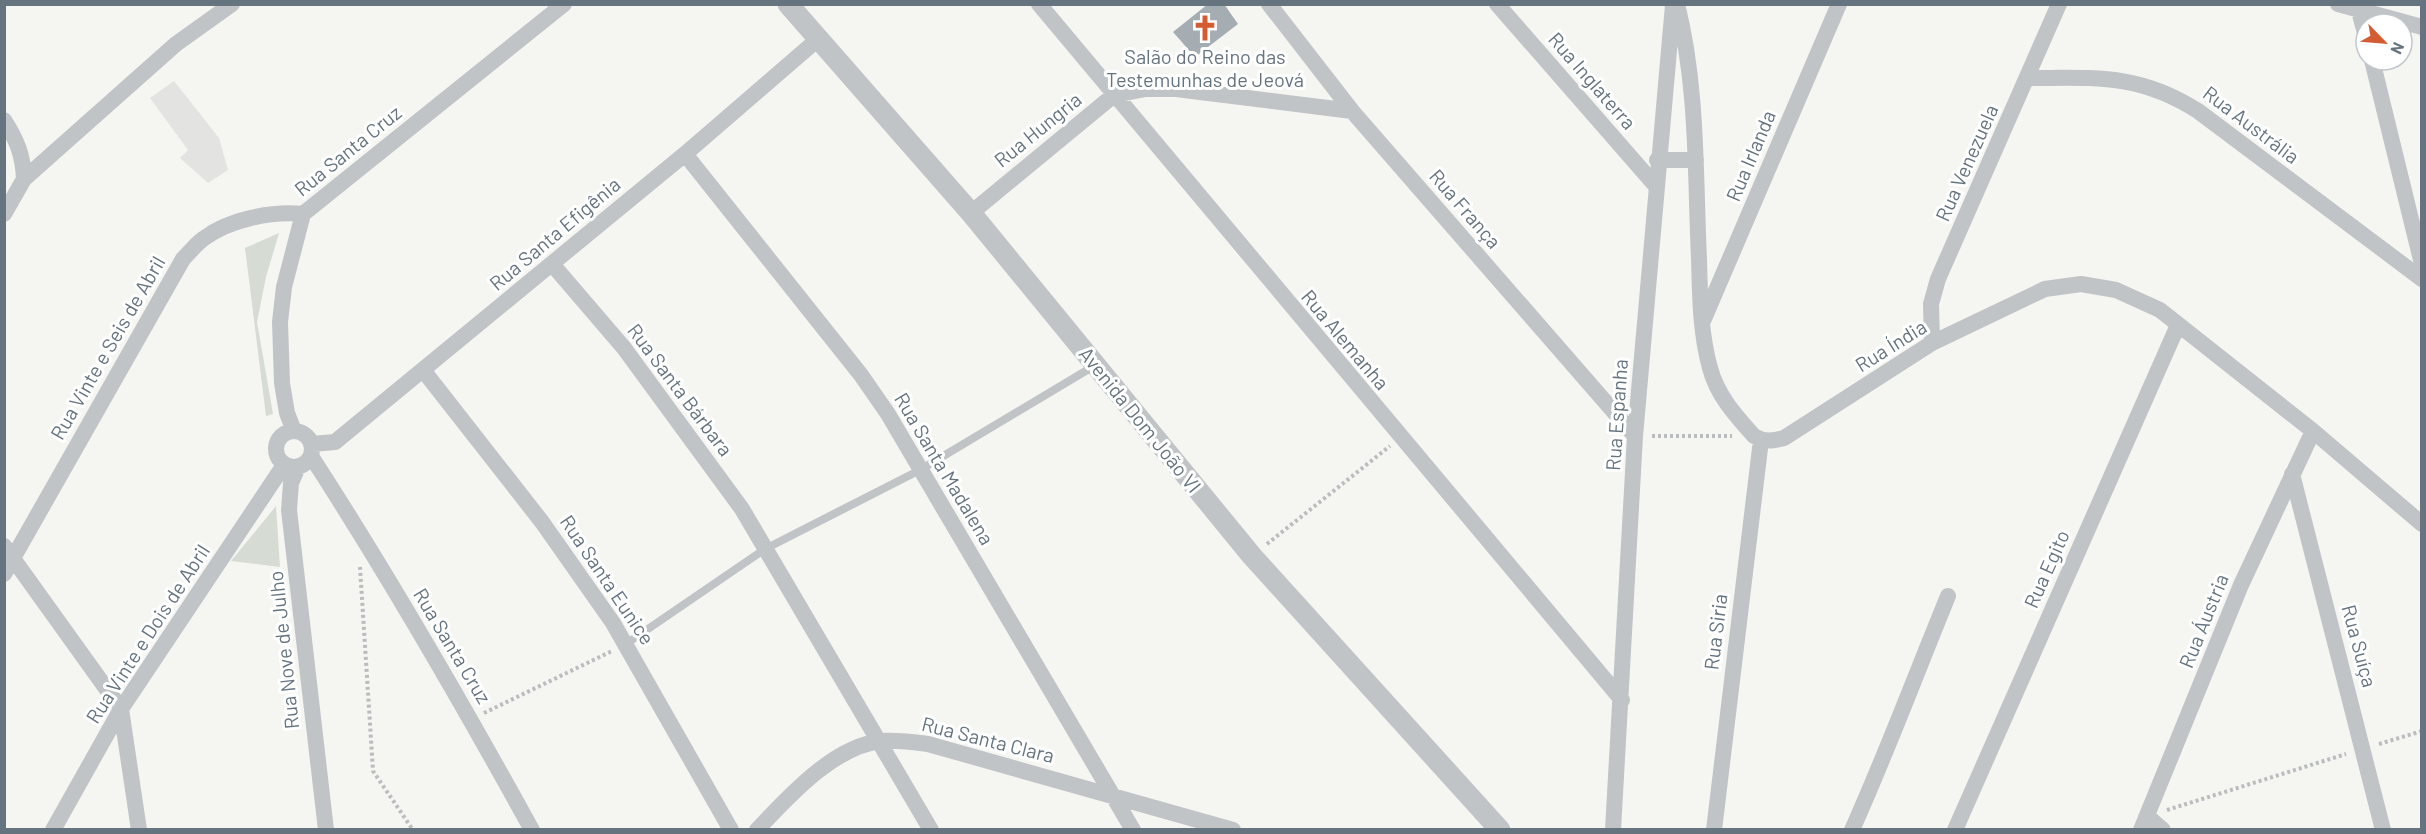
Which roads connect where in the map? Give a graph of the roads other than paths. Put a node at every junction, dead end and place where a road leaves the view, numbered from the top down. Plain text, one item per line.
1 (232, 4) edge
2 (564, 4) edge
3 (788, 4) edge
4 (1039, 4) edge
5 (1269, 4) edge
6 (1497, 4) edge
7 (1675, 4) edge
8 (1839, 4) edge
9 (2059, 4) edge
10 (2338, 4) edge
11 (2360, 10) joint
12 (2421, 27) edge
13 (817, 40) junction
14 (2375, 72) edge
15 (2028, 78) junction
16 (1114, 95) junction
17 (1352, 111) junction
18 (4, 120) edge
19 (685, 154) junction
20 (1658, 160) junction
21 (1696, 160) junction
22 (24, 179) junction
23 (1656, 185) junction
24 (971, 213) junction
25 (4, 214) edge
26 (303, 214) junction
27 (552, 264) junction
28 (2421, 264) edge
29 (2421, 279) edge
30 (1702, 324) junction
31 (2178, 326) junction
32 (1932, 343) junction
33 (1095, 366) junction
34 (423, 370) junction
35 (294, 431) junction
36 (2313, 431) junction
37 (1635, 436) junction
38 (1757, 438) junction
39 (311, 450) junction
40 (291, 466) junction
41 (920, 470) junction
42 (2292, 474) junction
43 (2421, 524) edge
44 (765, 549) junction
45 (9, 552) edge
46 (4, 574) edge
47 (1948, 596) dead end
48 (626, 644) junction
49 (1622, 700) junction
50 (121, 709) junction
51 (880, 741) junction
52 (1112, 794) junction
53 (2144, 823) edge
54 (53, 830) edge
55 (139, 830) edge
56 (326, 830) edge
57 (532, 830) edge
58 (730, 830) edge
59 (757, 830) edge
60 (931, 830) edge
61 (1133, 830) edge
62 (1233, 830) edge
63 (1500, 830) edge
64 (1613, 830) edge
65 (1713, 830) edge
66 (1852, 830) edge
67 (1954, 830) edge
68 (2163, 830) edge
69 (2383, 830) edge

1 - 22 street
2 - 26 street, Rua Santa Cruz
3 - 13 street, Avenida Dom João VI
4 - 16 street, Rua Alemanha
5 - 17 street, Rua França
6 - 23 street, Rua Inglaterra
7 - 20 street, Rua Espanha
7 - 21 street
8 - 30 street, Rua Irlanda
9 - 15 street, Rua Venezuela
10 - 11 street
11 - 12 street
13 - 19 street, Rua Santa Efigênia
13 - 24 street, Avenida Dom João VI
14 - 28 street
15 - 29 street, Rua Austrália
15 - 32 street, Rua Venezuela
16 - 17 street, Rua Hungria
16 - 24 street, Rua Hungria
16 - 49 street, Rua Alemanha
17 - 37 street, Rua França
18 - 22 street
19 - 27 street, Rua Santa Efigênia
19 - 41 street, Rua Santa Madalena
20 - 21 street
20 - 23 street, Rua Espanha
21 - 30 street
22 - 25 street
23 - 37 street, Rua Espanha
24 - 33 street, Avenida Dom João VI
26 - 35 street, Rua Santa Cruz
26 - 45 street, Rua Vinte e Seis de Abril
27 - 34 street, Rua Santa Efigênia
27 - 44 street, Rua Santa Bárbara
30 - 38 street
31 - 32 street, Rua Índia
31 - 36 street, Rua Índia
31 - 67 street, Rua Egito
32 - 38 street, Rua Índia
33 - 41 lane
33 - 63 street, Avenida Dom João VI
34 - 39 street, Rua Santa Efigênia
34 - 48 street, Rua Santa Eunice
35 - 39 street
35 - 40 street
36 - 42 street, Rua Áustria
36 - 43 street, Rua Índia
37 - 49 street, Rua Espanha
38 - 65 street, Rua Siria
39 - 40 street
39 - 57 street, Rua Santa Cruz
40 - 50 street, Rua Vinte e Dois de Abril
40 - 56 street, Rua Nove de Julho
41 - 44 lane
41 - 52 street, Rua Santa Madalena
42 - 53 street, Rua Áustria
42 - 69 street, Rua Suíça
44 - 48 lane
44 - 51 street, Rua Santa Bárbara
45 - 46 street, Rua Vinte e Seis de Abril
45 - 50 street
47 - 66 street
48 - 58 street, Rua Santa Eunice
49 - 64 street, Rua Espanha
50 - 54 street, Rua Vinte e Dois de Abril
50 - 55 street
51 - 52 street, Rua Santa Clara
51 - 59 street, Rua Santa Clara
51 - 60 street, Rua Santa Bárbara
52 - 61 street, Rua Santa Madalena
52 - 62 street, Rua Santa Clara
53 - 68 street

